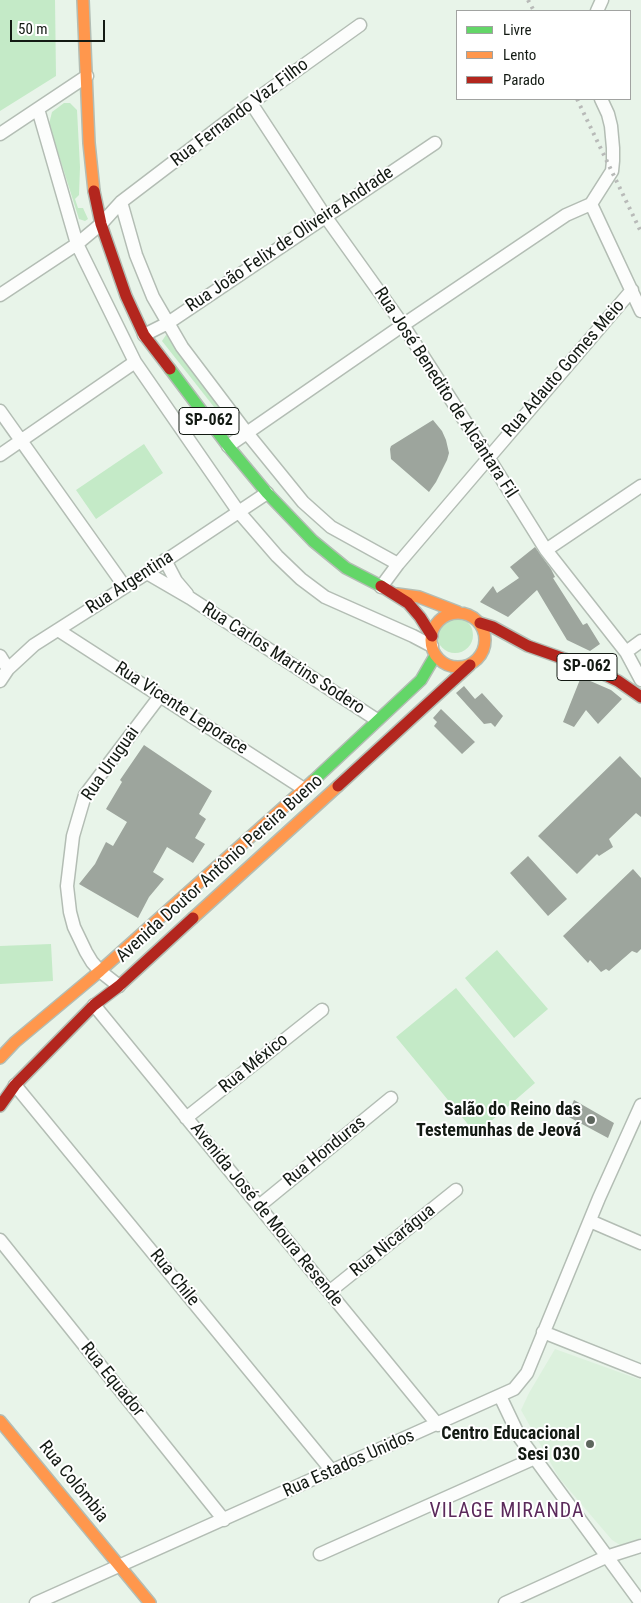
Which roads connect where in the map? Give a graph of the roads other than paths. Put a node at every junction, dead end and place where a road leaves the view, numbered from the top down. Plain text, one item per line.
1 (84, 0) edge
2 (360, 25) dead end
3 (87, 76) junction
4 (601, 100) edge
5 (251, 103) junction
6 (38, 109) junction
7 (0, 134) edge
8 (435, 143) dead end
9 (121, 202) junction
10 (591, 204) junction
11 (325, 216) junction
12 (101, 224) junction
13 (77, 244) junction
14 (632, 290) junction
15 (0, 295) edge
16 (641, 311) edge
17 (168, 323) junction
18 (403, 325) junction
19 (144, 335) junction
20 (135, 362) junction
21 (0, 411) edge
22 (247, 433) junction
23 (20, 441) junction
24 (228, 446) junction
25 (0, 455) edge
26 (488, 458) junction
27 (641, 486) edge
28 (267, 493) junction
29 (238, 511) junction
30 (546, 550) junction
31 (165, 560) junction
32 (398, 564) junction
33 (148, 573) junction
34 (381, 587) junction
35 (125, 588) junction
36 (394, 593) junction
37 (190, 598) junction
38 (458, 612) junction
39 (480, 623) junction
40 (58, 630) junction
41 (641, 641) edge
42 (433, 646) junction
43 (528, 646) junction
44 (483, 651) junction
45 (626, 652) junction
46 (0, 656) edge
47 (470, 665) junction
48 (8, 669) junction
49 (641, 680) edge
50 (0, 681) edge
51 (160, 696) junction
52 (641, 697) edge
53 (377, 720) junction
54 (304, 789) junction
55 (100, 970) junction
56 (119, 986) junction
57 (94, 1005) junction
58 (322, 1010) dead end
59 (0, 1058) edge
60 (15, 1086) junction
61 (391, 1098) dead end
62 (641, 1105) edge
63 (0, 1106) edge
64 (186, 1118) junction
65 (456, 1190) dead end
66 (258, 1206) junction
67 (590, 1221) junction
68 (0, 1240) edge
69 (641, 1242) edge
70 (329, 1292) junction
71 (544, 1332) junction
72 (641, 1371) edge
73 (500, 1396) junction
74 (0, 1421) edge
75 (438, 1424) junction
76 (535, 1458) junction
77 (332, 1472) junction
78 (224, 1520) junction
79 (641, 1546) edge
80 (320, 1554) dead end
81 (606, 1557) junction
82 (119, 1566) junction
83 (36, 1603) edge
84 (150, 1603) edge
85 (506, 1603) edge
86 (641, 1603) edge

1 - 3 main road, SP-062
2 - 5 street, Rua Fernando Vaz Filho
3 - 6 street
3 - 12 main road, SP-062
4 - 10 street
5 - 9 street, Rua Fernando Vaz Filho
5 - 11 street, Rua José Benedito de Alcântara Fil
6 - 7 street
6 - 13 street
8 - 11 street, Rua João Felix de Oliveira Andrade
9 - 12 street, Rua Fernando Vaz Filho
9 - 17 street
10 - 14 street
10 - 18 street
11 - 17 street, Rua João Felix de Oliveira Andrade
11 - 18 street, Rua José Benedito de Alcântara Fil
12 - 13 street, Rua Fernando Vaz Filho
12 - 19 main road, SP-062
13 - 15 street, Rua Fernando Vaz Filho
13 - 20 street
14 - 16 street
14 - 26 street, Rua Adauto Gomes Meio
17 - 19 street, Rua João Felix de Oliveira Andrade
17 - 22 street
18 - 22 street
18 - 26 street, Rua José Benedito de Alcântara Fil
19 - 24 main road, SP-062
20 - 23 street
20 - 29 street
21 - 23 street
22 - 24 street
22 - 32 street
23 - 25 street
23 - 35 street
24 - 28 main road, SP-062
26 - 30 street, Rua José Benedito de Alcântara Fil
26 - 32 street, Rua Adauto Gomes Meio
27 - 30 street
28 - 29 street, Rua Argentina
28 - 34 main road, SP-062
29 - 31 street, Rua Argentina
29 - 42 street
30 - 45 street, Rua José Benedito de Alcântara Fil
31 - 33 street, Rua Argentina
31 - 37 street, Rua Carlos Martins Sodero
32 - 34 street, Rua Adauto Gomes Meio
33 - 35 street, Rua Argentina
33 - 37 street, Rua Carlos Martins Sodero
34 - 36 main road, SP-062
35 - 40 street, Rua Argentina
36 - 38 main road, SP-062
36 - 42 main road, SP-062
37 - 53 street, Rua Carlos Martins Sodero
38 - 39 main road, SP-062
38 - 42 main road
39 - 43 main road, SP-062
39 - 44 main road
40 - 48 street, Rua Argentina
40 - 51 street, Rua Vicente Leporace
41 - 45 street
42 - 47 main road, SP-062
42 - 53 main road, Avenida Doutor Antônio Pereira Bueno
43 - 44 main road, SP-062
43 - 52 main road, SP-062
44 - 47 main road, SP-062
45 - 49 street, Rua José Benedito de Alcântara Fil
46 - 48 street
47 - 56 main road, Avenida Doutor Antônio Pereira Bueno
48 - 50 street, Rua Argentina
51 - 54 street, Rua Vicente Leporace
51 - 55 street, Rua Uruguai
53 - 54 main road, Avenida Doutor Antônio Pereira Bueno
54 - 55 main road, Avenida Doutor Antônio Pereira Bueno
55 - 56 street, Rua Uruguai
55 - 59 main road, Avenida Doutor Antônio Pereira Bueno
56 - 57 main road, Avenida Doutor Antônio Pereira Bueno
57 - 60 main road, Avenida Doutor Antônio Pereira Bueno
57 - 64 street, Avenida José de Moura Resende
58 - 64 street, Rua México
60 - 63 main road, Avenida Doutor Antônio Pereira Bueno
60 - 77 street, Rua Chile
61 - 66 street, Rua Honduras
62 - 67 street, Rua Estados Unidos
64 - 66 street, Avenida José de Moura Resende
65 - 70 street, Rua Nicarágua
66 - 70 street, Avenida José de Moura Resende
67 - 69 street
67 - 71 street, Rua Estados Unidos
68 - 78 street, Rua Equador
70 - 75 street, Avenida José de Moura Resende
71 - 72 street
71 - 73 street, Rua Estados Unidos
73 - 75 street, Rua Estados Unidos
73 - 76 street
74 - 82 main road, Rua Colômbia
75 - 77 street, Rua Estados Unidos
76 - 80 street
76 - 81 street
77 - 78 street, Rua Estados Unidos
78 - 82 street, Rua Estados Unidos
79 - 81 street
81 - 85 street
81 - 86 street
82 - 83 street, Rua Estados Unidos
82 - 84 main road, Rua Colômbia

